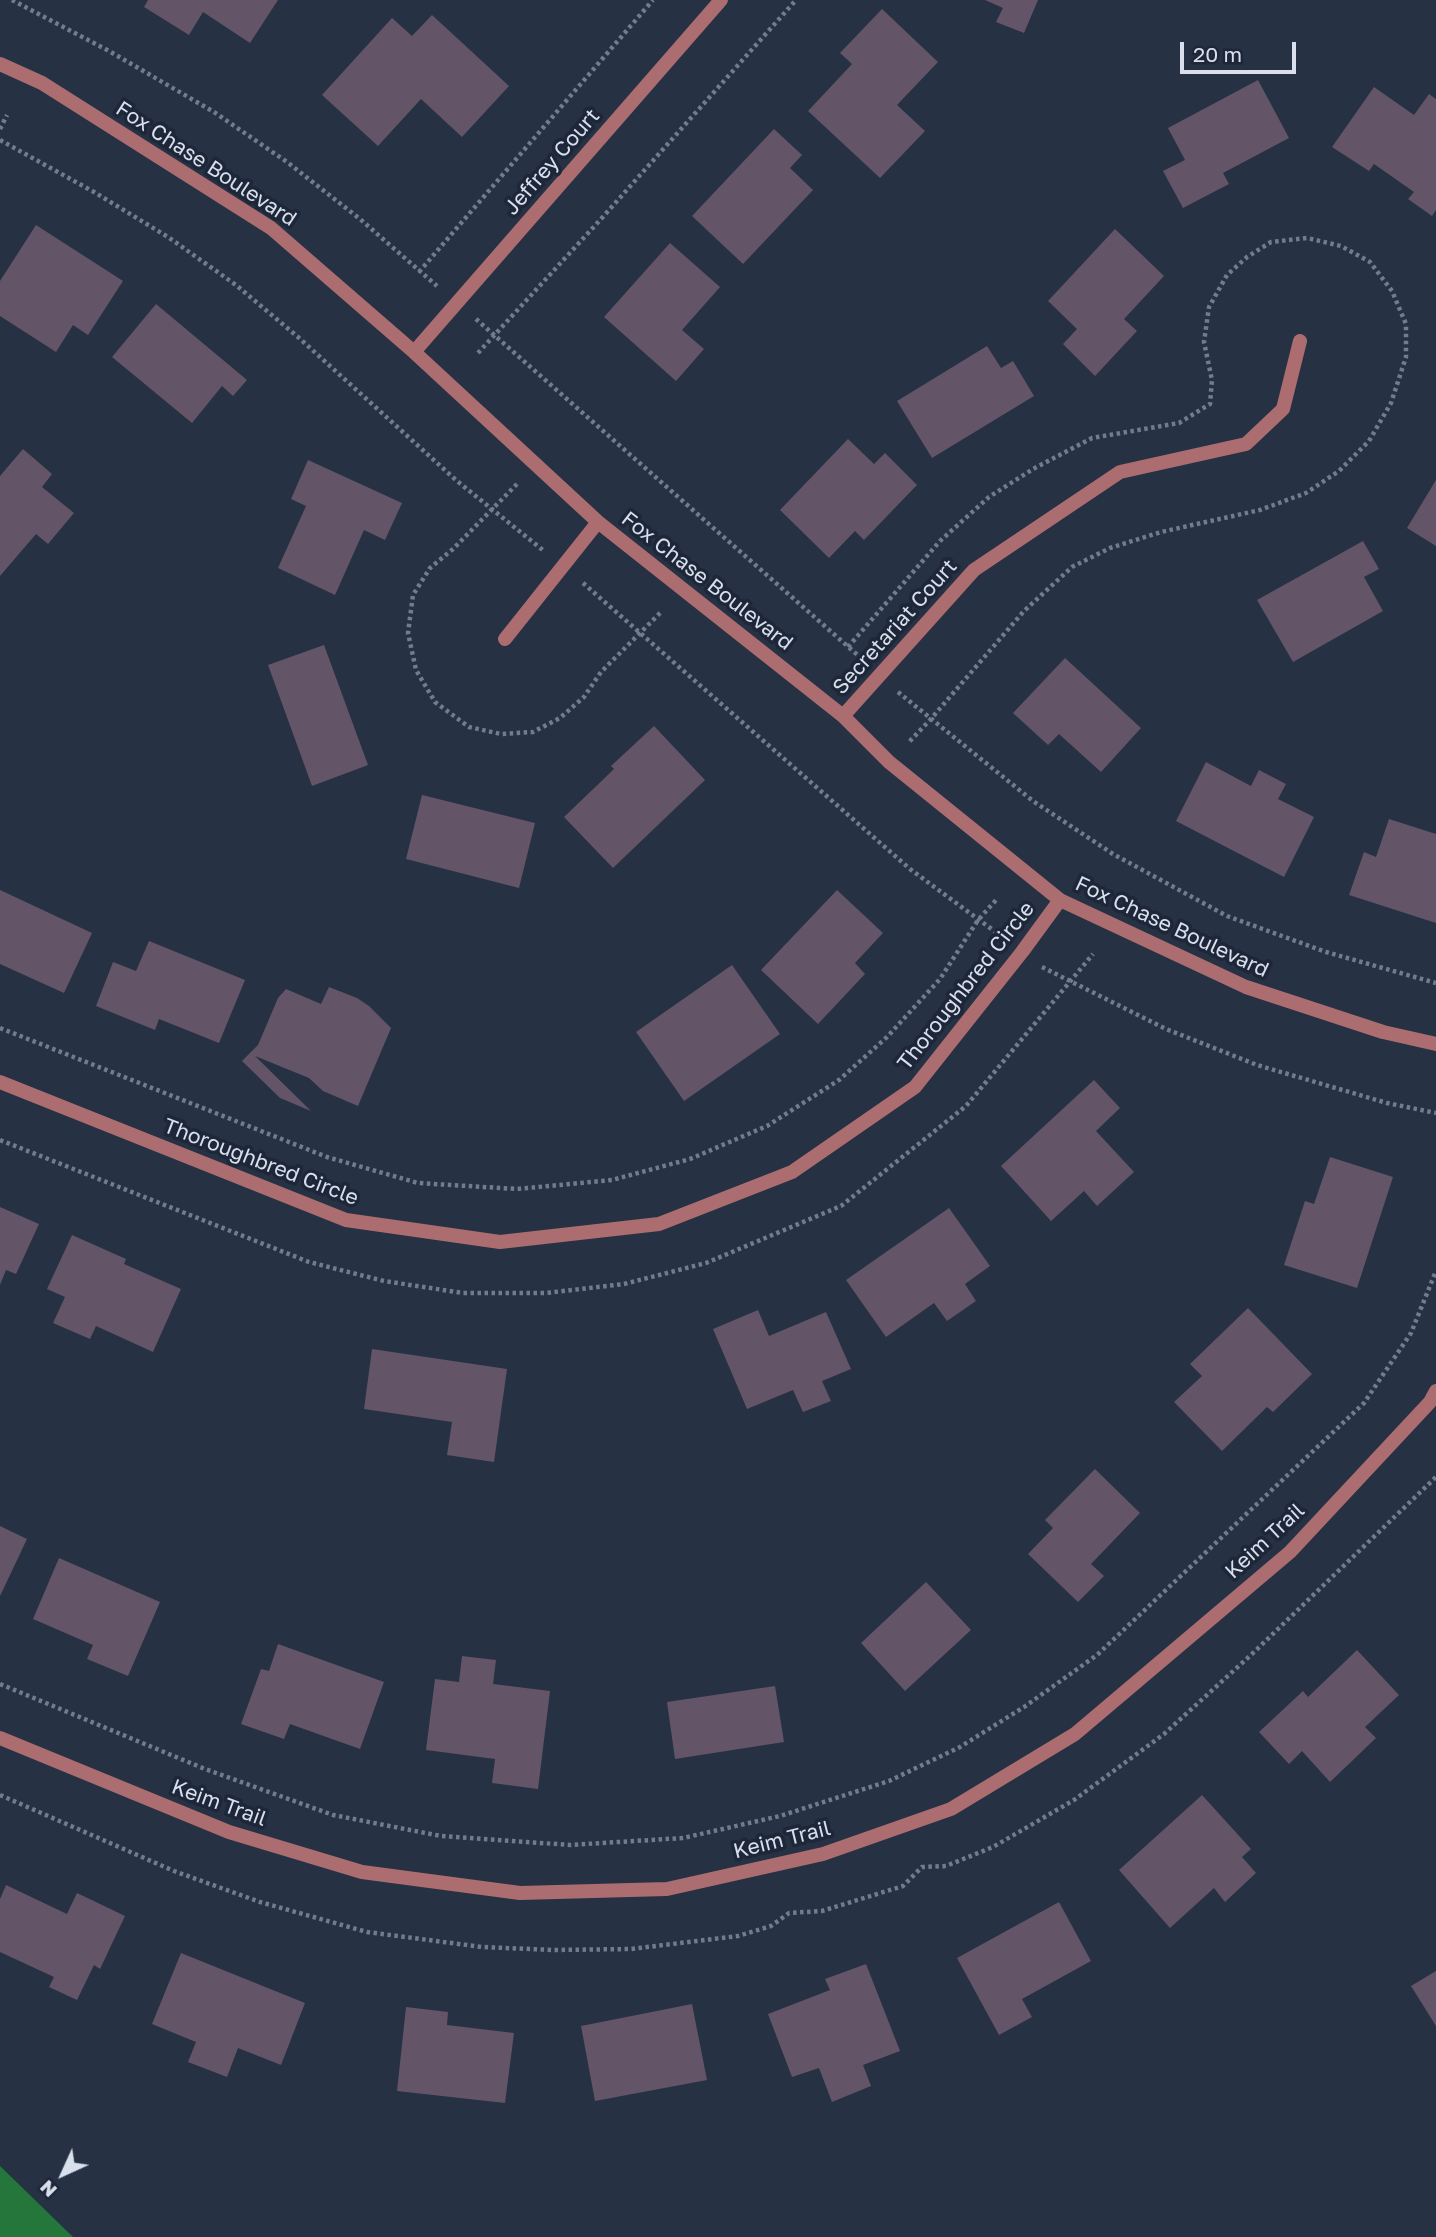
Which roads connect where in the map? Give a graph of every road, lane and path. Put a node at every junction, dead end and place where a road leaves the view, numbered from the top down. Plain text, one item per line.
1 (12, 0) edge
2 (653, 0) edge
3 (722, 0) edge
4 (796, 0) edge
5 (0, 64) edge
6 (7, 114) dead end
7 (0, 129) edge
8 (0, 140) edge
9 (419, 271) junction
10 (456, 303) junction
11 (495, 336) junction
12 (1300, 341) dead end
13 (414, 352) junction
14 (478, 354) dead end
15 (598, 522) junction
16 (563, 566) junction
17 (505, 639) dead end
18 (880, 675) junction
19 (843, 716) junction
20 (997, 899) dead end
21 (1060, 900) junction
22 (978, 920) junction
23 (1022, 952) junction
24 (1093, 954) dead end
25 (1070, 982) junction
26 (1436, 983) edge
27 (0, 1028) edge
28 (1436, 1044) edge
29 (0, 1082) edge
30 (1436, 1114) edge
31 (0, 1140) edge
32 (1436, 1271) edge
33 (1436, 1391) edge
34 (1436, 1478) edge
35 (0, 1684) edge
36 (0, 1738) edge
37 (0, 1796) edge

1 - 9 path
2 - 9 path
3 - 10 street, Jeffrey Court
4 - 11 path
5 - 13 street, Fox Chase Boulevard
6 - 7 path
8 - 16 path
9 - 10 path
10 - 11 path
10 - 13 street, Jeffrey Court
11 - 14 path
11 - 18 path
12 - 18 street, Secretariat Court
13 - 15 street, Fox Chase Boulevard
15 - 16 street
15 - 19 street, Fox Chase Boulevard
16 - 17 street
16 - 22 path
18 - 19 street, Secretariat Court
18 - 26 path
19 - 21 street, Fox Chase Boulevard
20 - 22 path
21 - 23 street, Thoroughbred Circle
21 - 28 street, Fox Chase Boulevard
22 - 23 path
22 - 27 path
23 - 25 path
23 - 29 street, Thoroughbred Circle
24 - 25 path
25 - 30 path
25 - 31 path
32 - 35 path
33 - 36 street, Keim Trail
34 - 37 path

